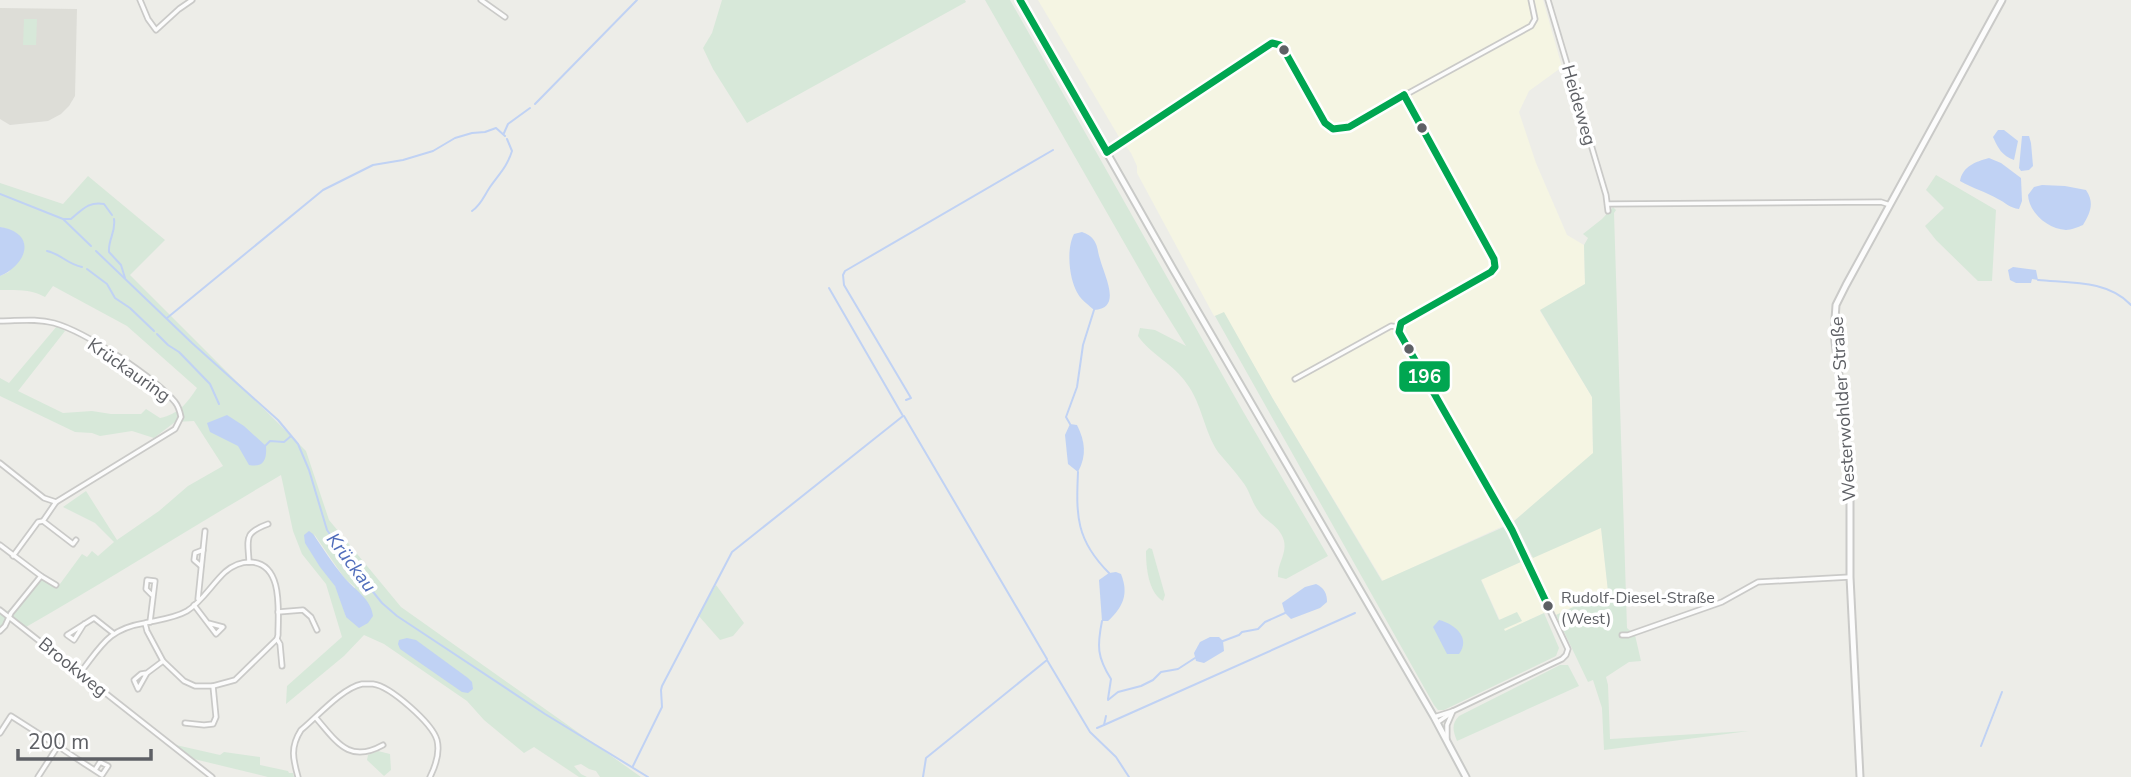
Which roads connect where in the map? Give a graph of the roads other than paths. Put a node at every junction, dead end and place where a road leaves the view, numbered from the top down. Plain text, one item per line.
1 (140, 0) edge
2 (192, 0) edge
3 (481, 0) edge
4 (1020, 0) edge
5 (1531, 0) edge
6 (1548, 0) edge
7 (2002, 0) edge
8 (505, 17) dead end
9 (1404, 95) junction
10 (1107, 152) junction
11 (1608, 204) junction
12 (1890, 205) junction
13 (1608, 211) dead end
14 (0, 321) edge
15 (1398, 327) junction
16 (1295, 379) dead end
17 (0, 463) edge
18 (56, 502) junction
19 (43, 521) junction
20 (268, 524) dead end
21 (205, 531) dead end
22 (76, 540) dead end
23 (0, 545) edge
24 (203, 550) junction
25 (13, 556) junction
26 (249, 562) junction
27 (202, 566) junction
28 (41, 576) junction
29 (1850, 577) junction
30 (56, 585) dead end
31 (153, 596) dead end
32 (198, 601) junction
33 (194, 605) junction
34 (0, 610) edge
35 (278, 612) junction
36 (9, 617) junction
37 (148, 622) junction
38 (208, 623) dead end
39 (84, 624) junction
40 (317, 630) dead end
41 (0, 631) edge
42 (113, 633) junction
43 (1622, 635) dead end
44 (277, 639) junction
45 (163, 661) junction
46 (282, 666) dead end
47 (80, 673) junction
48 (147, 673) dead end
49 (214, 686) junction
50 (1453, 711) junction
51 (316, 718) junction
52 (1435, 720) junction
53 (185, 723) dead end
54 (0, 733) edge
55 (1447, 742) junction
56 (383, 745) dead end
57 (58, 746) junction
58 (95, 770) dead end
59 (38, 777) edge
60 (212, 777) edge
61 (298, 777) edge
62 (430, 777) edge
63 (1466, 777) edge
64 (1860, 777) edge

1 - 2 street
3 - 8 street
4 - 10 main road
5 - 9 street
6 - 11 street, Heideweg
7 - 12 main road, Westerwohlder Straße
9 - 10 street
9 - 15 street
10 - 52 main road
11 - 12 street
11 - 13 street, Heideweg
12 - 29 main road, Westerwohlder Straße
14 - 18 street, Krückauring
15 - 16 street
15 - 50 street
17 - 18 street
18 - 19 street, Krückauring
19 - 22 street
19 - 25 street, Krückauring
20 - 26 street
21 - 24 street
23 - 25 street
24 - 27 street
24 - 27 street
25 - 28 street
26 - 32 street
26 - 35 street
27 - 32 street
28 - 30 street
28 - 36 street
29 - 43 street
29 - 64 main road, Westerwohlder Straße
31 - 37 street
32 - 33 street
33 - 37 street
33 - 38 street
34 - 36 street, Brookweg
35 - 40 street
35 - 44 street
36 - 41 street
36 - 47 street, Brookweg
37 - 42 street
37 - 45 street
39 - 39 street
39 - 42 street
42 - 47 street
44 - 46 street
44 - 49 street
45 - 48 street
45 - 49 street
47 - 60 street, Brookweg
49 - 53 street
50 - 52 street
50 - 55 street
51 - 56 street
51 - 61 street
51 - 62 street
52 - 55 main road
54 - 57 street
55 - 63 main road
57 - 58 street
57 - 59 street

